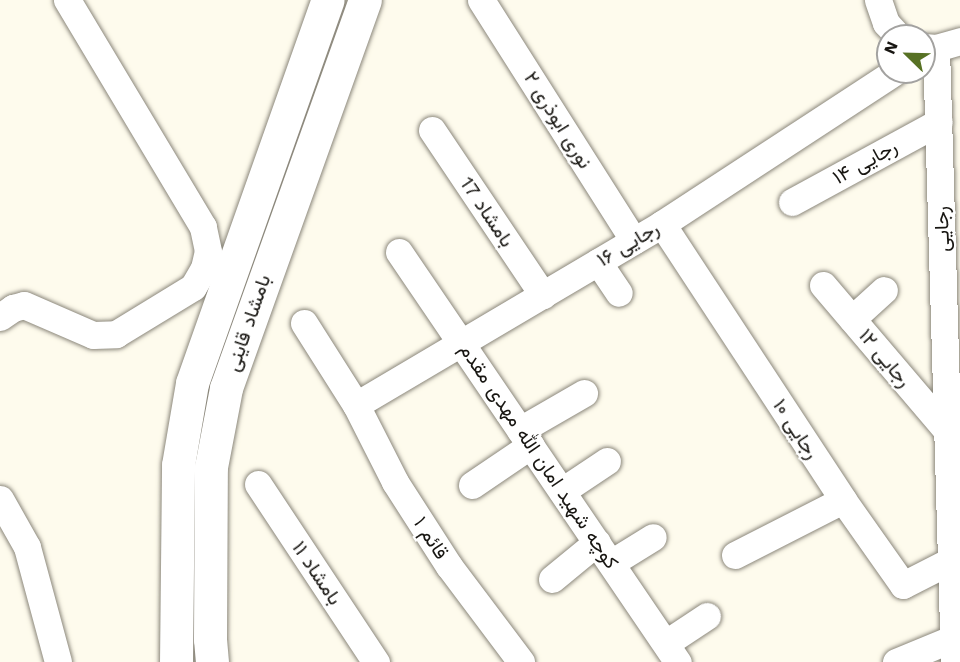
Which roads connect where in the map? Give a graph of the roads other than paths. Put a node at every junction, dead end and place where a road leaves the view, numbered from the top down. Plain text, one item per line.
1 (67, 0) edge
2 (328, 0) edge
3 (365, 0) edge
4 (482, 0) edge
5 (878, 0) edge
6 (887, 24) edge
7 (946, 49) edge
8 (876, 84) edge
9 (939, 122) junction
10 (432, 130) dead end
11 (792, 202) dead end
12 (662, 224) junction
13 (634, 241) junction
14 (399, 252) dead end
15 (598, 262) junction
16 (823, 285) dead end
17 (884, 290) dead end
18 (619, 292) dead end
19 (543, 295) junction
20 (0, 317) edge
21 (852, 319) junction
22 (304, 323) dead end
23 (953, 332) edge
24 (461, 343) junction
25 (584, 393) dead end
26 (356, 405) junction
27 (948, 432) junction
28 (525, 438) junction
29 (607, 460) dead end
30 (258, 484) dead end
31 (472, 485) dead end
32 (562, 491) junction
33 (0, 499) edge
34 (843, 500) junction
35 (653, 537) dead end
36 (604, 552) junction
37 (735, 555) dead end
38 (952, 560) junction
39 (552, 579) dead end
40 (707, 616) dead end
41 (954, 650) edge
42 (672, 652) edge
43 (58, 662) edge
44 (176, 662) edge
45 (212, 662) edge
46 (376, 662) edge
47 (522, 662) edge
48 (896, 662) edge

1 - 20 street
2 - 44 main road, بامشاد قاینی
3 - 45 main road, بامشاد قاینی
4 - 13 street, نوری ابوذری ۲
5 - 6 street
7 - 9 street, رجایی
8 - 12 street, رجایی ۱۶
9 - 11 street, رجایی ۱۴
9 - 23 street, رجایی
10 - 19 street, بامشاد 17
12 - 13 street, رجایی ۱۶
12 - 34 street, رجایی ۱۰
13 - 15 street, رجایی ۱۶
14 - 24 street, کوچه شهید امان الله مهدی مقدم
15 - 18 street
15 - 19 street, رجایی ۱۶
16 - 21 street, رجایی ۱۲
17 - 21 street
19 - 24 street, رجایی ۱۶
21 - 27 street, رجایی ۱۲
22 - 26 street, قائم ۱
23 - 27 street, رجایی
24 - 26 street, رجایی ۱۶
24 - 28 street, کوچه شهید امان الله مهدی مقدم
25 - 28 street
26 - 47 street, قائم ۱
27 - 38 street, رجایی
28 - 31 street
28 - 32 street, کوچه شهید امان الله مهدی مقدم
29 - 32 street
30 - 46 street, بامشاد ۱۱
32 - 36 street, کوچه شهید امان الله مهدی مقدم
33 - 43 street
34 - 37 street
34 - 38 street, رجایی ۱۰
35 - 36 street
36 - 39 street
36 - 42 street, کوچه شهید امان الله مهدی مقدم
38 - 41 street, رجایی
40 - 42 street
41 - 48 street

